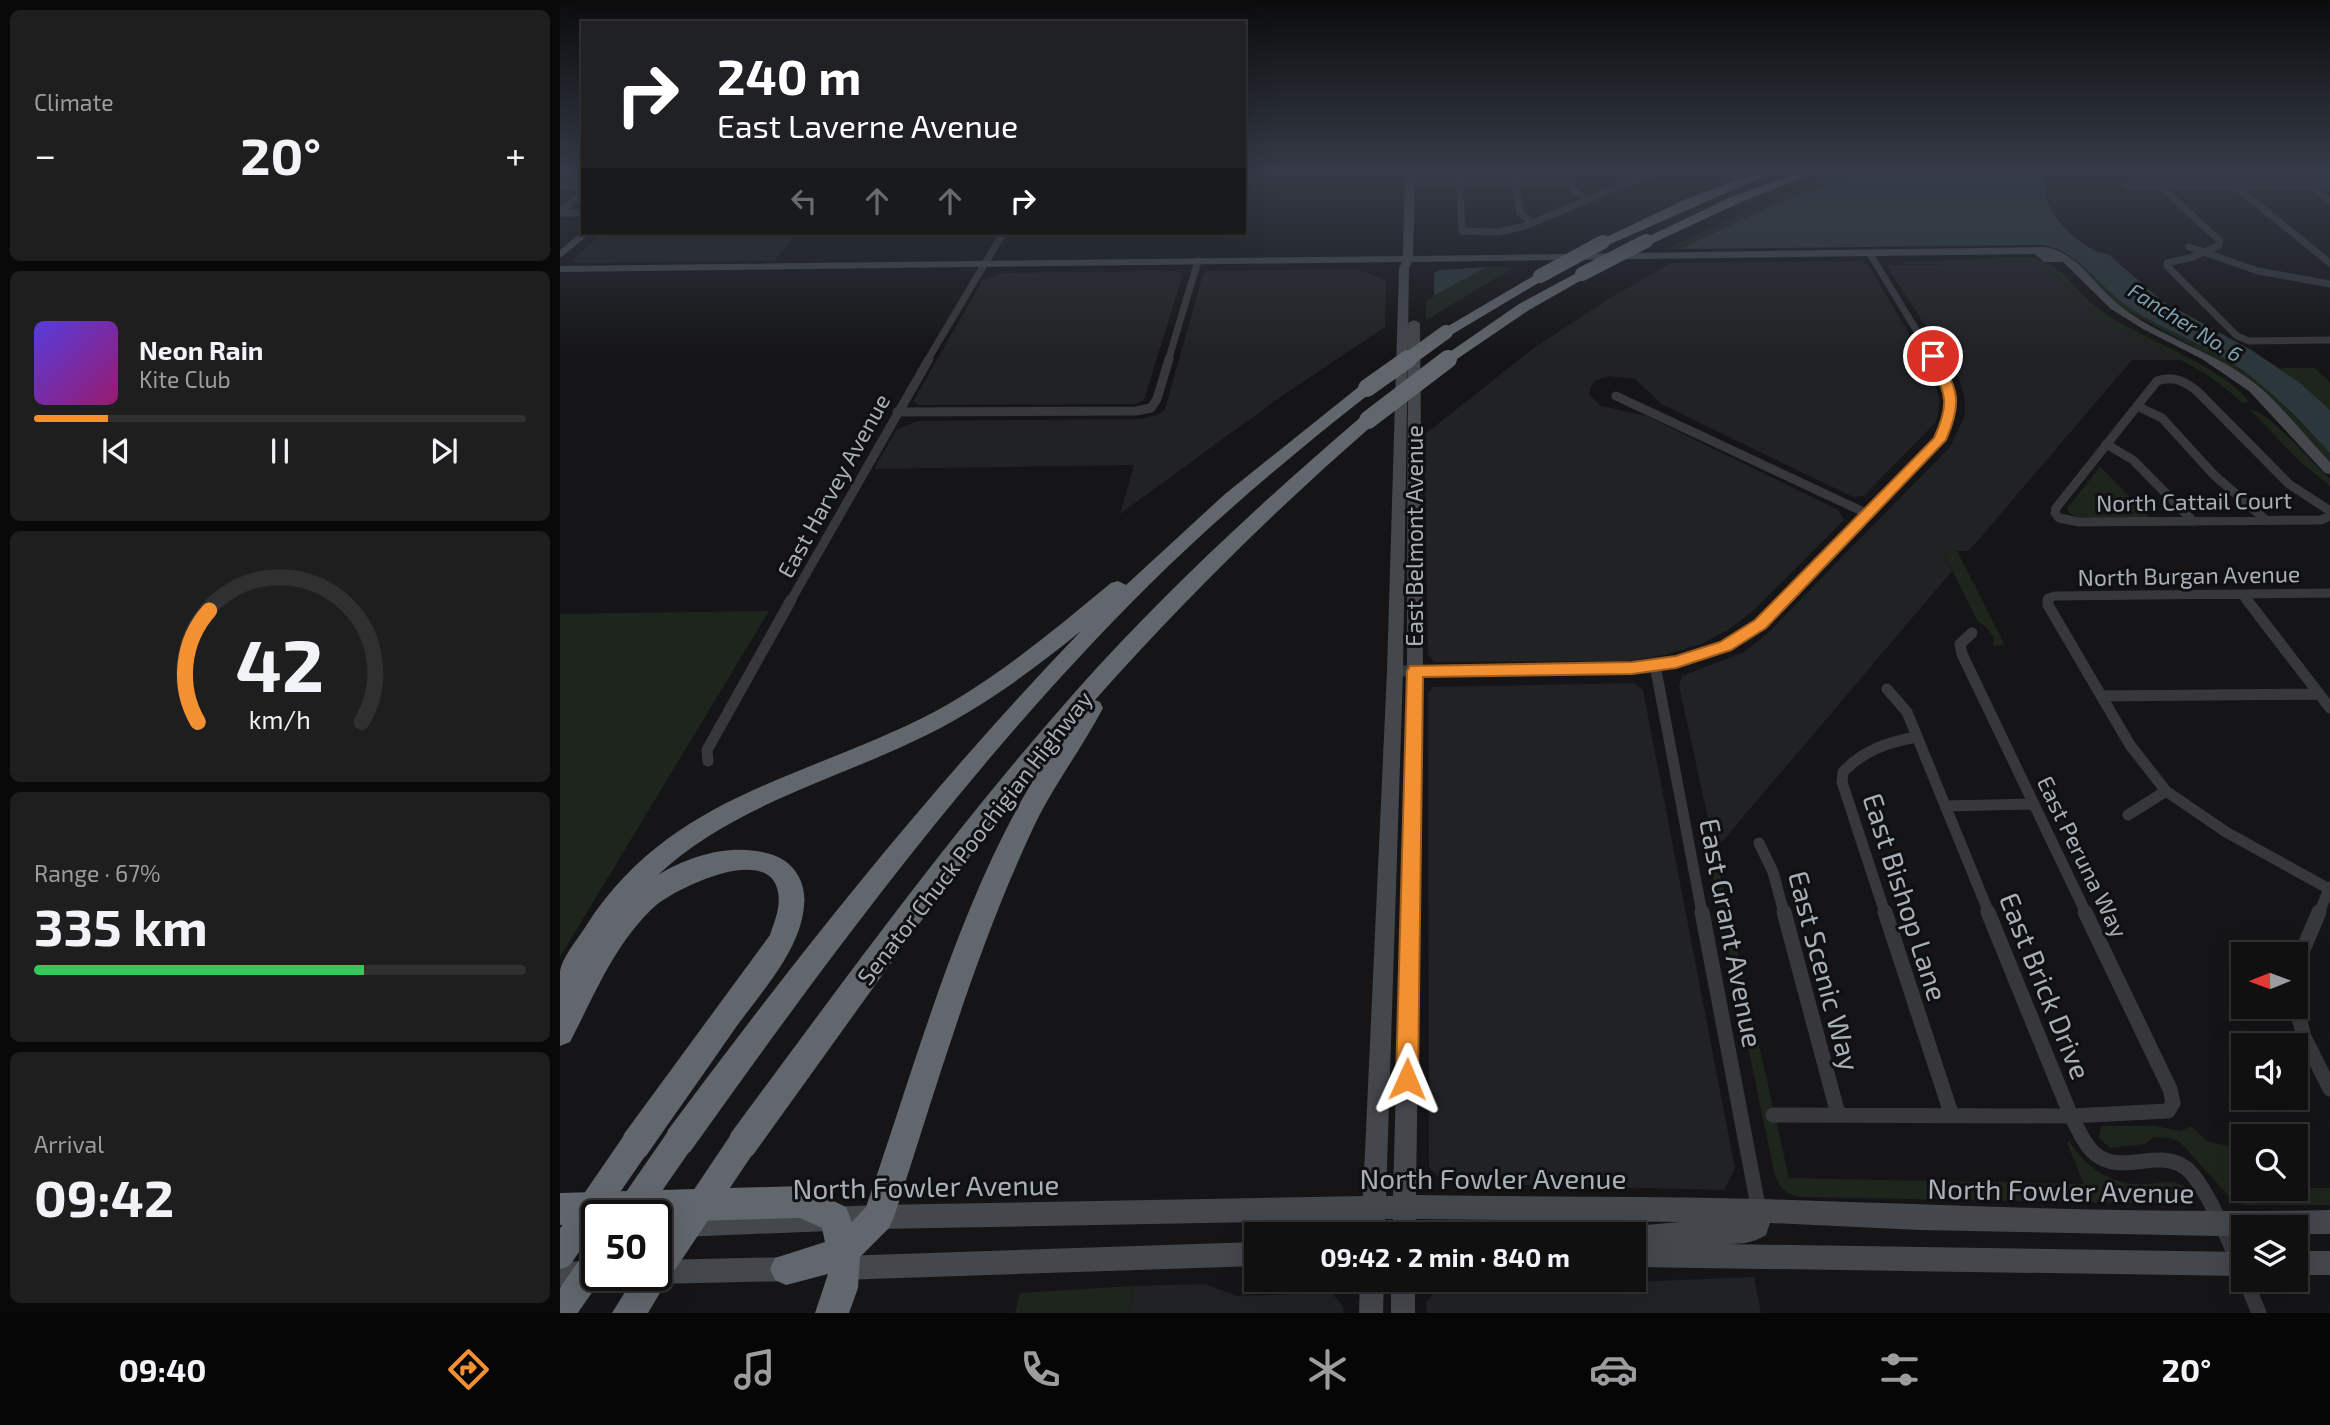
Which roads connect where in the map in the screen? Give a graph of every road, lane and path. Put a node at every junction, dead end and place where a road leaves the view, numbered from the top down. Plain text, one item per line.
1 (1409, 233) edge
2 (1622, 233) edge
3 (1663, 233) edge
4 (2212, 233) edge
5 (2293, 233) edge
6 (584, 235) edge
7 (1002, 235) edge
8 (2189, 247) dead end
9 (2204, 254) junction
10 (560, 255) edge
11 (1872, 256) junction
12 (1408, 260) junction
13 (1198, 261) junction
14 (2330, 263) edge
15 (985, 264) junction
16 (560, 269) edge
17 (2328, 285) edge
18 (2330, 340) edge
19 (1616, 396) dead end
20 (2137, 406) junction
21 (897, 412) junction
22 (2106, 444) junction
23 (2330, 470) edge
24 (1240, 492) junction
25 (1868, 514) junction
26 (2330, 514) edge
27 (2267, 521) junction
28 (2194, 522) junction
29 (1202, 574) junction
30 (2330, 593) edge
31 (2242, 594) junction
32 (1972, 633) dead end
33 (1655, 665) junction
34 (1405, 671) junction
35 (1887, 689) dead end
36 (2319, 694) junction
37 (2102, 696) junction
38 (2330, 708) edge
39 (1917, 737) junction
40 (708, 761) dead end
41 (2166, 792) junction
42 (2033, 804) junction
43 (1945, 806) junction
44 (2128, 815) dead end
45 (1759, 843) dead end
46 (2330, 888) edge
47 (2307, 942) edge
48 (560, 995) edge
49 (2299, 1019) edge
50 (560, 1032) edge
51 (2330, 1089) edge
52 (1838, 1114) junction
53 (1773, 1115) dead end
54 (1952, 1116) junction
55 (2071, 1116) junction
56 (638, 1200) edge
57 (1405, 1207) junction
58 (1374, 1208) junction
59 (560, 1209) edge
60 (1759, 1211) junction
61 (878, 1217) junction
62 (835, 1218) junction
63 (1373, 1222) edge
64 (1404, 1222) edge
65 (2330, 1222) edge
66 (2218, 1224) junction
67 (672, 1225) edge
68 (581, 1228) edge
69 (560, 1229) edge
70 (1646, 1237) edge
71 (672, 1248) edge
72 (2231, 1248) edge
73 (560, 1254) edge
74 (1244, 1254) edge
75 (1646, 1255) edge
76 (845, 1259) junction
77 (2308, 1263) edge
78 (2330, 1263) edge
79 (2231, 1264) edge
80 (786, 1269) joint
81 (672, 1272) edge
82 (581, 1273) edge
83 (560, 1274) edge
84 (581, 1283) edge
85 (643, 1291) edge
86 (1372, 1292) edge
87 (1403, 1292) edge
88 (2251, 1292) edge
89 (560, 1313) edge
90 (629, 1313) edge
91 (832, 1313) edge
92 (1371, 1313) edge
93 (1403, 1313) edge
94 (2259, 1313) edge

1 - 12 main road, East Belmont Avenue
2 - 24 highway, Senator Chuck Poochigian Highway, bridge
3 - 29 highway, Senator Chuck Poochigian Highway, bridge
4 - 9 street
5 - 14 street
6 - 10 main road
7 - 15 street, East Harvey Avenue
8 - 9 street
9 - 17 street
9 - 18 street
11 - 12 main road
11 - 23 main road
11 - 25 street
12 - 13 main road
12 - 34 main road, East Belmont Avenue
12 - 34 main road, East Belmont Avenue
13 - 15 main road
13 - 21 street
15 - 16 main road
15 - 21 street, East Harvey Avenue
19 - 25 street
20 - 22 street
20 - 26 street
20 - 27 street
21 - 40 street, East Harvey Avenue
22 - 28 street
22 - 28 street, North Cattail Court
24 - 48 highway
24 - 56 highway, Senator Chuck Poochigian Highway, bridge
25 - 33 street
26 - 27 street, North Cattail Court
27 - 28 street, North Cattail Court
29 - 61 highway
29 - 71 highway, Senator Chuck Poochigian Highway, bridge
30 - 31 street, North Burgan Avenue
31 - 36 street
31 - 37 street, North Burgan Avenue
32 - 42 street, East Peruna Way
33 - 34 street
33 - 60 street, East Grant Avenue
34 - 57 main road, East Belmont Avenue
34 - 58 main road, East Belmont Avenue
35 - 39 street, East Brick Drive
36 - 37 street
36 - 38 street
37 - 41 street
39 - 43 street, East Brick Drive
39 - 54 street, East Bishop Lane
41 - 44 street
41 - 46 street
42 - 43 street
42 - 55 street, East Peruna Way
43 - 55 street, East Brick Drive
45 - 52 street, East Scenic Way
46 - 47 street
49 - 51 street
50 - 73 highway, bridge
52 - 53 street
52 - 54 street
54 - 55 street
55 - 66 street, East Brick Drive
57 - 58 main road, North Fowler Avenue
57 - 60 main road, North Fowler Avenue
57 - 64 main road, East Belmont Avenue
58 - 61 main road, North Fowler Avenue
58 - 63 main road, East Belmont Avenue
59 - 62 highway
60 - 66 main road, North Fowler Avenue
60 - 70 main road
61 - 62 main road, North Fowler Avenue
61 - 76 highway
62 - 67 main road, North Fowler Avenue
62 - 76 highway
65 - 66 main road, North Fowler Avenue
66 - 72 street
68 - 69 main road
74 - 76 main road
75 - 79 main road
76 - 80 highway
76 - 91 highway
77 - 78 main road
80 - 81 main road
82 - 83 main road
84 - 89 highway, bridge
85 - 90 highway, Senator Chuck Poochigian Highway
86 - 92 main road
87 - 93 main road
88 - 94 street

